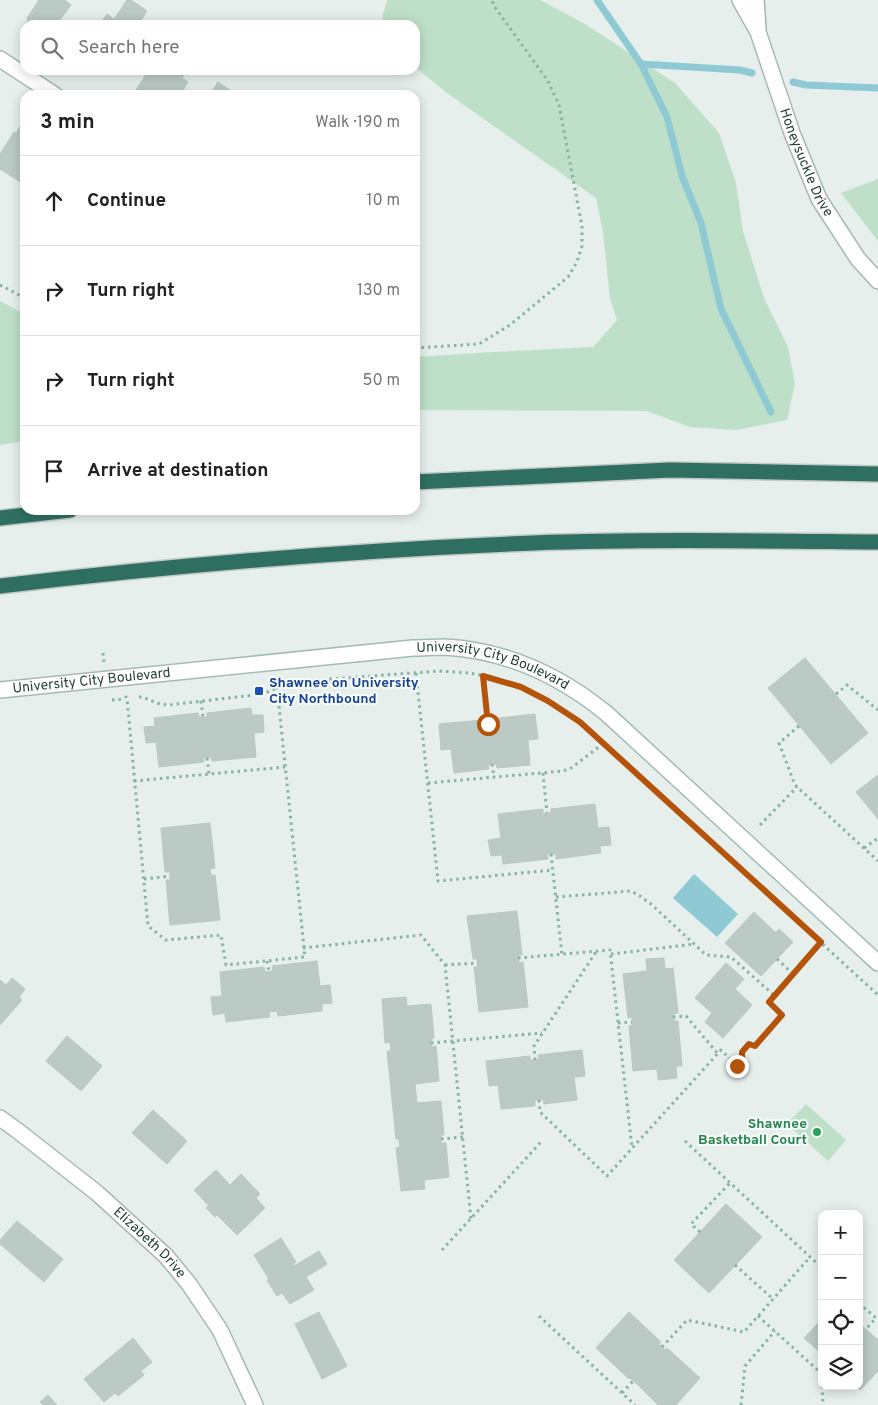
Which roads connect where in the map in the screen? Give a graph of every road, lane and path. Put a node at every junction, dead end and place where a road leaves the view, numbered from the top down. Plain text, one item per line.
1 (492, 0) edge
2 (740, 0) edge
3 (756, 0) edge
4 (758, 32) junction
5 (0, 59) edge
6 (20, 72) edge
7 (24, 75) edge
8 (47, 90) edge
9 (878, 282) edge
10 (0, 285) edge
11 (20, 295) edge
12 (420, 348) edge
13 (878, 474) edge
14 (420, 482) edge
15 (26, 515) edge
16 (0, 518) edge
17 (878, 542) edge
18 (0, 586) edge
19 (416, 673) junction
20 (483, 676) junction
21 (277, 687) junction
22 (0, 690) edge
23 (836, 694) dead end
24 (127, 698) junction
25 (112, 700) dead end
26 (201, 701) junction
27 (878, 710) edge
28 (203, 717) dead end
29 (488, 724) dead end
30 (800, 726) dead end
31 (604, 744) junction
32 (208, 758) dead end
33 (492, 764) dead end
34 (286, 767) junction
35 (543, 773) junction
36 (209, 774) junction
37 (494, 777) junction
38 (134, 782) junction
39 (428, 783) junction
40 (797, 787) junction
41 (547, 813) dead end
42 (760, 826) dead end
43 (878, 838) edge
44 (864, 848) junction
45 (552, 854) dead end
46 (878, 861) edge
47 (553, 870) junction
48 (170, 876) dead end
49 (144, 879) junction
50 (556, 897) junction
51 (821, 942) junction
52 (695, 944) junction
53 (304, 948) junction
54 (596, 952) junction
55 (611, 954) junction
56 (562, 955) junction
57 (518, 958) dead end
58 (777, 959) dead end
59 (268, 961) junction
60 (478, 963) dead end
61 (878, 963) edge
62 (446, 965) junction
63 (268, 972) dead end
64 (793, 975) junction
65 (878, 995) edge
66 (775, 996) junction
67 (673, 1017) dead end
68 (632, 1022) dead end
69 (618, 1023) junction
70 (543, 1033) junction
71 (453, 1041) junction
72 (431, 1042) dead end
73 (718, 1054) junction
74 (535, 1060) dead end
75 (539, 1100) dead end
76 (0, 1118) edge
77 (462, 1137) junction
78 (441, 1138) dead end
79 (685, 1141) dead end
80 (541, 1142) dead end
81 (632, 1148) junction
82 (730, 1183) junction
83 (471, 1219) junction
84 (700, 1232) dead end
85 (442, 1250) dead end
86 (810, 1257) junction
87 (736, 1264) dead end
88 (818, 1264) edge
89 (773, 1300) junction
90 (863, 1307) edge
91 (539, 1316) dead end
92 (758, 1316) junction
93 (866, 1329) dead end
94 (775, 1332) junction
95 (662, 1347) dead end
96 (818, 1371) edge
97 (633, 1381) dead end
98 (822, 1390) edge
99 (622, 1393) junction
100 (253, 1404) edge
101 (635, 1405) edge
102 (741, 1405) edge
103 (823, 1405) edge

1 - 12 path
2 - 4 main road, Honeysuckle Drive
3 - 4 main road, Honeysuckle Drive
4 - 9 main road, Honeysuckle Drive
5 - 6 main road
7 - 8 main road
10 - 11 path
13 - 14 highway
15 - 16 highway
17 - 18 highway
19 - 20 path
19 - 21 path
19 - 39 path
20 - 29 path
20 - 31 path
21 - 26 path
21 - 34 path
22 - 61 main road, University City Boulevard
23 - 27 path
24 - 25 path
24 - 26 path
24 - 38 path
26 - 28 path
30 - 40 path
31 - 35 path
31 - 51 path
32 - 36 path
33 - 37 path
34 - 36 path
34 - 53 path
35 - 37 path
35 - 41 path
36 - 38 path
37 - 39 path
38 - 49 path
39 - 47 path
40 - 42 path
40 - 44 path
43 - 44 path
44 - 46 path
45 - 47 path
47 - 50 path
48 - 49 path
49 - 59 path
50 - 52 path
50 - 56 path
51 - 64 path
51 - 65 path
52 - 55 path
52 - 66 path
53 - 59 path
53 - 62 path
54 - 55 path
54 - 56 path
54 - 70 path
55 - 69 path
56 - 57 path
58 - 64 path
59 - 63 path
60 - 62 path
62 - 71 path
64 - 66 path
66 - 73 path
67 - 73 path
68 - 69 path
69 - 81 path
70 - 71 path
70 - 74 path
71 - 72 path
71 - 77 path
73 - 81 path
75 - 81 path
76 - 100 main road, Elizabeth Drive
77 - 78 path
77 - 83 path
79 - 82 path
80 - 83 path
82 - 84 path
82 - 86 path
83 - 85 path
86 - 88 path
86 - 89 path
87 - 89 path
89 - 92 path
90 - 93 path
91 - 99 path
92 - 94 path
92 - 95 path
94 - 96 path
94 - 102 path
97 - 99 path
98 - 103 path
99 - 101 path

